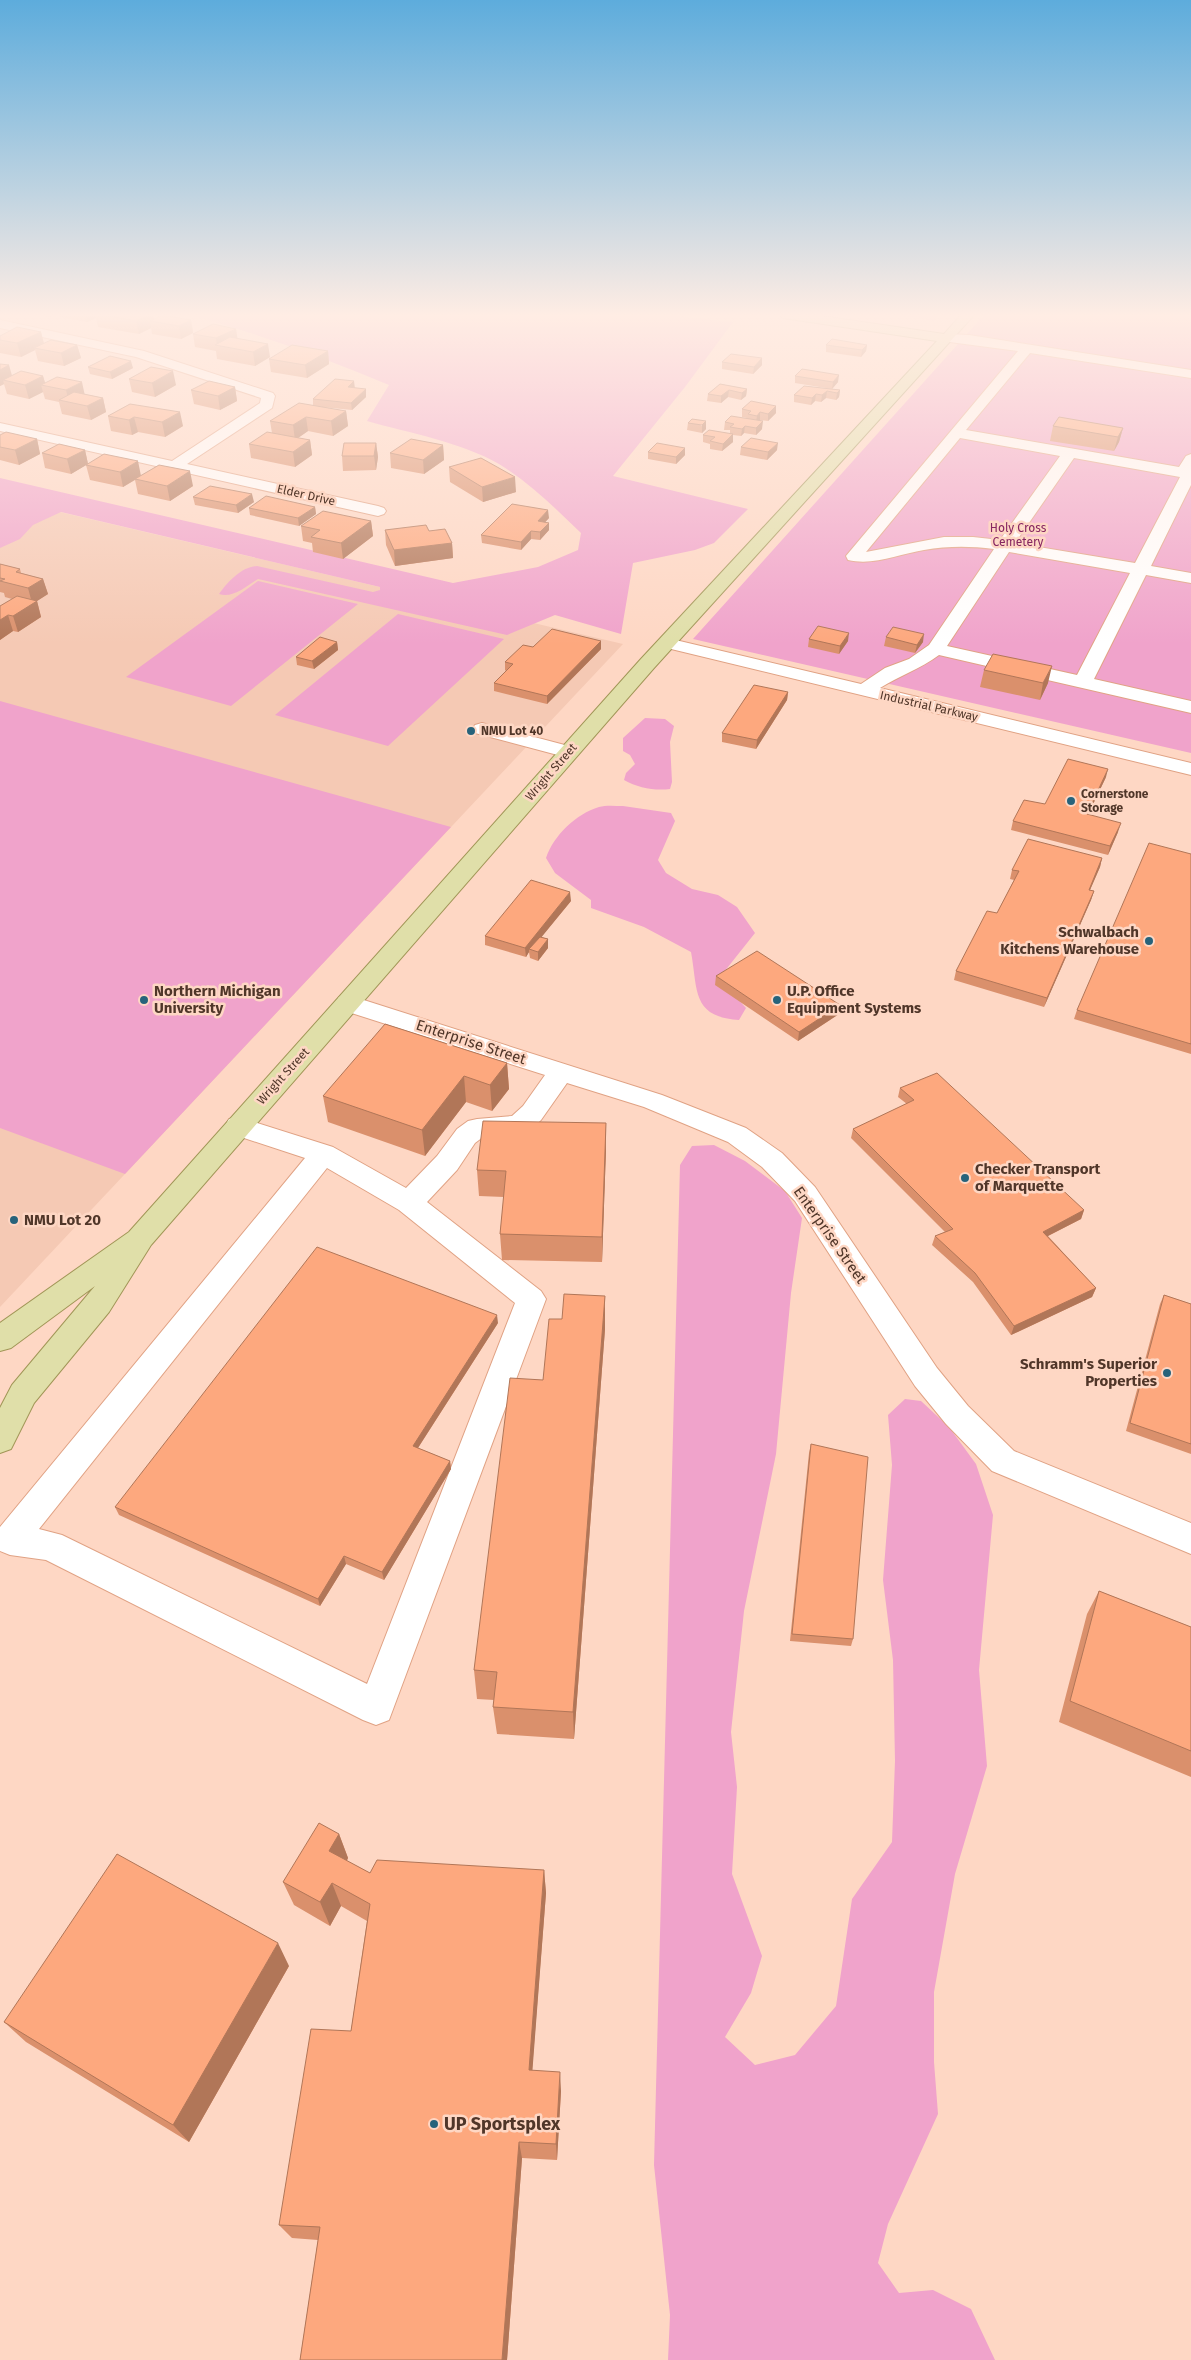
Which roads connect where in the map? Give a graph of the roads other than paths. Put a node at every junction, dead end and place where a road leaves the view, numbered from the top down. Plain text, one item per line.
1 (238, 424) edge
2 (868, 424) edge
3 (964, 424) edge
4 (0, 426) edge
5 (957, 433) junction
6 (1070, 453) junction
7 (176, 465) junction
8 (1190, 469) edge
9 (378, 511) dead end
10 (1004, 546) junction
11 (1141, 568) junction
12 (1191, 578) edge
13 (667, 643) junction
14 (936, 649) junction
15 (1083, 682) junction
16 (864, 690) junction
17 (1191, 707) edge
18 (482, 729) dead end
19 (569, 752) junction
20 (1191, 769) edge
21 (348, 1003) junction
22 (561, 1072) junction
23 (238, 1126) junction
24 (323, 1154) junction
25 (409, 1202) junction
26 (141, 1237) junction
27 (0, 1339) edge
28 (0, 1439) edge
29 (5, 1539) edge
30 (1191, 1539) edge

1 - 7 street
2 - 13 main road, Wright Street
3 - 5 street
4 - 7 street, Elder Drive
5 - 6 street
5 - 10 street
6 - 8 street
6 - 10 street
7 - 9 street, Elder Drive
8 - 11 street
10 - 11 street
10 - 14 street
11 - 12 street
11 - 15 street
13 - 16 street, Industrial Parkway
13 - 19 main road, Wright Street
14 - 15 street
14 - 16 street
15 - 17 street
16 - 20 street, Industrial Parkway
18 - 19 street
19 - 21 main road, Wright Street
21 - 22 street, Enterprise Street
21 - 23 main road, Wright Street
22 - 25 street
22 - 30 street, Enterprise Street
23 - 24 street
23 - 26 main road, Wright Street
24 - 25 street
24 - 29 street
25 - 29 street
26 - 27 main road, Wright Street
26 - 28 main road, Wright Street

